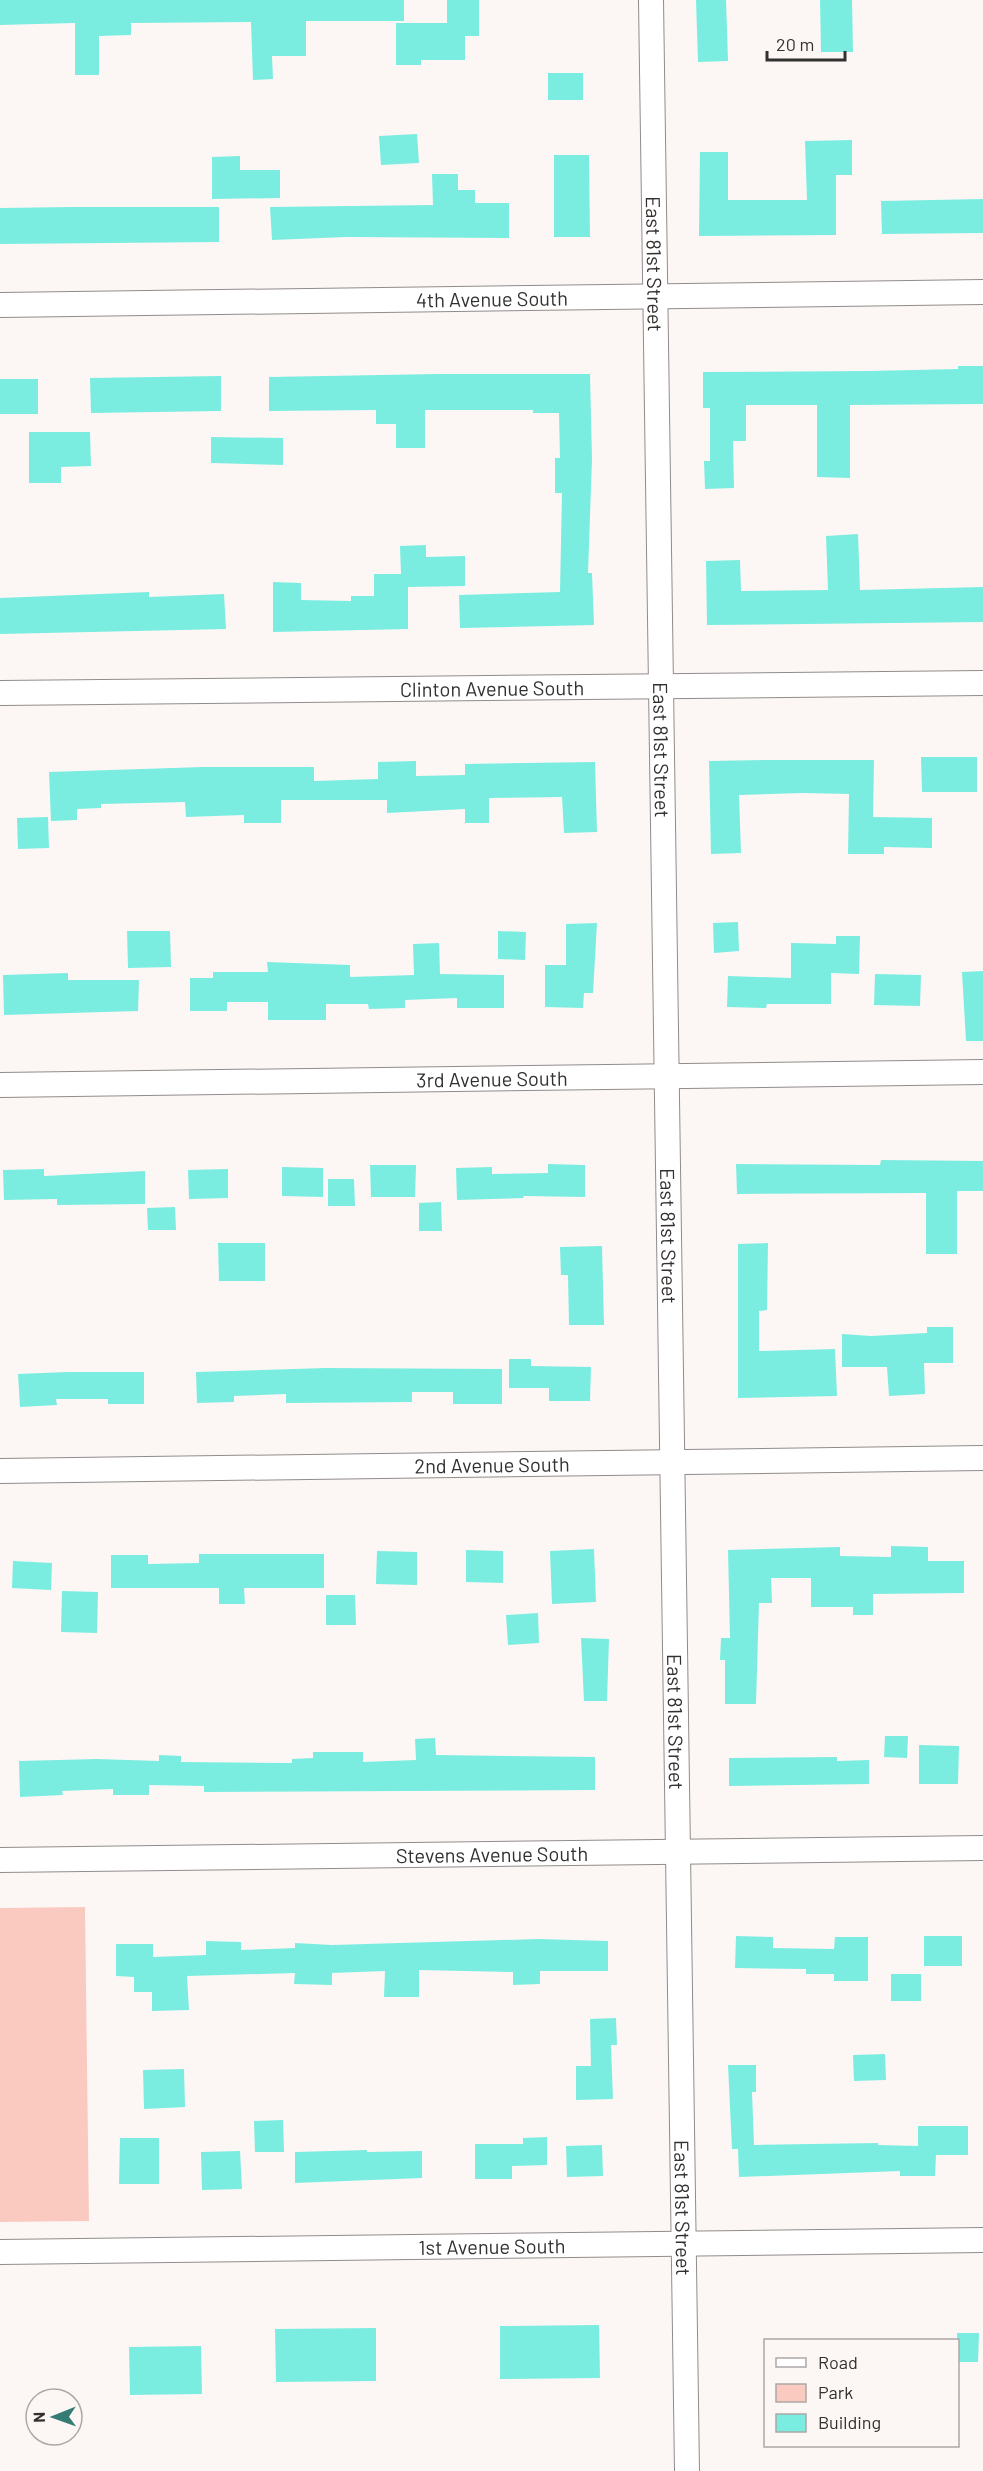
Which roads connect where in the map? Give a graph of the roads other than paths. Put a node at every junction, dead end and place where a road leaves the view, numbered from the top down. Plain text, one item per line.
1 (651, 0) edge
2 (983, 292) edge
3 (656, 296) junction
4 (0, 305) edge
5 (983, 683) edge
6 (662, 686) junction
7 (0, 693) edge
8 (983, 1072) edge
9 (668, 1076) junction
10 (0, 1085) edge
11 (983, 1458) edge
12 (674, 1462) junction
13 (0, 1471) edge
14 (983, 1848) edge
15 (680, 1852) junction
16 (0, 1860) edge
17 (983, 2240) edge
18 (686, 2243) junction
19 (0, 2252) edge
20 (687, 2471) edge

1 - 3 street, East 81st Street
2 - 3 street, 4th Avenue South
3 - 4 street, 4th Avenue South
3 - 6 street, East 81st Street
5 - 6 street, Clinton Avenue South
6 - 7 street, Clinton Avenue South
6 - 9 street, East 81st Street
8 - 9 street, 3rd Avenue South
9 - 10 street, 3rd Avenue South
9 - 12 street, East 81st Street
11 - 12 street, 2nd Avenue South
12 - 13 street, 2nd Avenue South
12 - 15 street, East 81st Street
14 - 15 street, Stevens Avenue South
15 - 16 street, Stevens Avenue South
15 - 18 street, East 81st Street
17 - 18 street, 1st Avenue South
18 - 19 street, 1st Avenue South
18 - 20 street, East 81st Street

